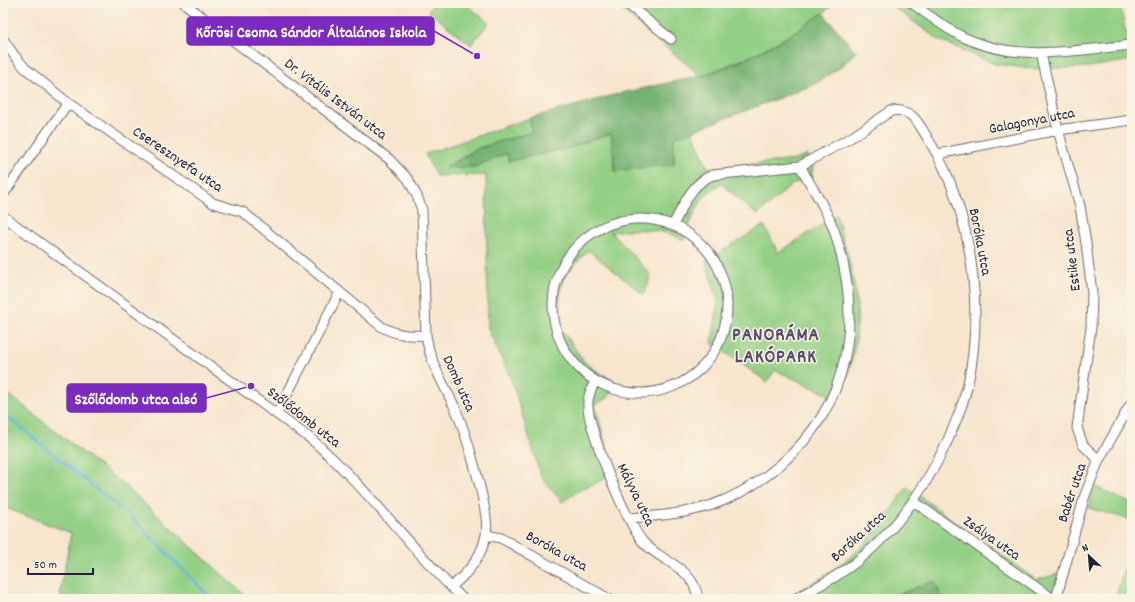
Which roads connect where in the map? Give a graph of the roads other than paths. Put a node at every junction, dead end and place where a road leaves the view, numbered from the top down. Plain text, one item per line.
1 (184, 3) edge
2 (626, 3) edge
3 (912, 3) edge
4 (3, 39) edge
5 (671, 39) dead end
6 (1132, 45) edge
7 (1041, 54) junction
8 (68, 103) junction
9 (1132, 120) edge
10 (1058, 130) junction
11 (938, 154) junction
12 (800, 166) junction
13 (408, 179) joint
14 (3, 194) edge
15 (3, 216) edge
16 (673, 225) junction
17 (339, 293) junction
18 (426, 335) junction
19 (595, 381) junction
20 (1132, 402) edge
21 (277, 414) junction
22 (1099, 460) junction
23 (913, 501) junction
24 (629, 518) junction
25 (487, 535) junction
26 (451, 587) junction
27 (463, 599) edge
28 (609, 599) edge
29 (698, 599) edge
30 (796, 599) edge
31 (1053, 599) edge
32 (1056, 599) edge

1 - 13 street, Dr. Vitális István utca
2 - 5 street
3 - 7 street
4 - 8 street, Cseresznyefa utca
6 - 7 street
7 - 10 street, Estike utca
8 - 14 street
8 - 17 street, Cseresznyefa utca
9 - 10 street, Galagonya utca
10 - 11 street, Galagonya utca
10 - 22 street, Estike utca
11 - 12 street, Boróka utca
11 - 23 street, Boróka utca
12 - 16 street, Boróka utca
12 - 24 street
13 - 18 street, Domb utca
15 - 21 street, Szőlődomb utca
16 - 19 street
16 - 19 street
17 - 18 street, Cseresznyefa utca
17 - 21 street
18 - 25 street, Domb utca
19 - 24 street, Mályva utca
20 - 22 street, Babér utca
21 - 26 street, Szőlődomb utca
22 - 32 street, Babér utca
23 - 30 street, Boróka utca
23 - 31 street, Zsálya utca
24 - 29 street, Mályva utca
25 - 26 street, Domb utca
25 - 28 street, Boróka utca
26 - 27 street, Szőlődomb utca

